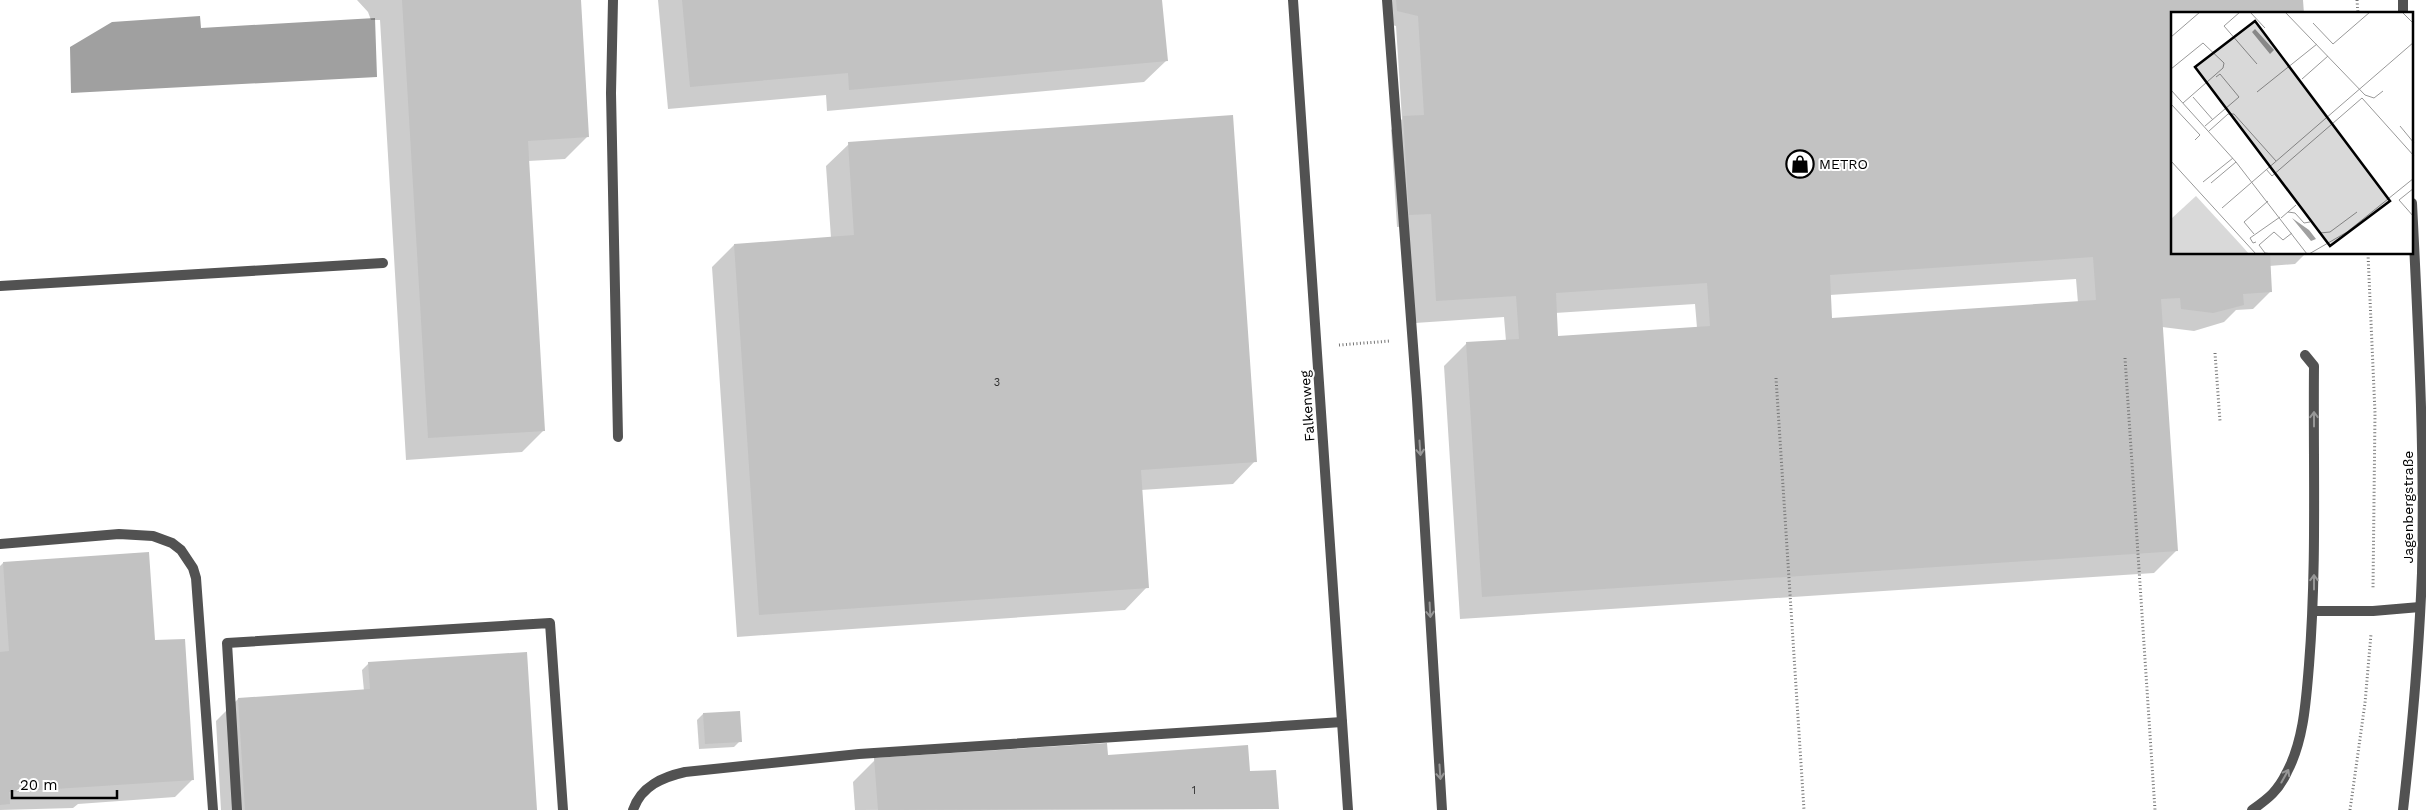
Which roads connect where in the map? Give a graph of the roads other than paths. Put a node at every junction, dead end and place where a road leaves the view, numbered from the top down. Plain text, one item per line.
1 (613, 0) edge
2 (1293, 0) edge
3 (1387, 0) edge
4 (2414, 252) edge
5 (383, 262) dead end
6 (0, 286) edge
7 (2305, 355) dead end
8 (618, 438) dead end
9 (0, 544) edge
10 (2420, 607) junction
11 (2313, 611) junction
12 (1342, 722) junction
13 (213, 810) edge
14 (237, 810) edge
15 (563, 810) edge
16 (633, 810) edge
17 (1348, 810) edge
18 (1442, 810) edge
19 (2252, 810) edge
20 (2403, 810) edge

1 - 8 street
2 - 12 street, Falkenweg
3 -> 18 street
4 - 10 street, Jagenbergstraße
5 - 6 street
11 -> 7 street
9 - 13 street
10 - 11 street
10 - 20 street, Jagenbergstraße
19 -> 11 street
12 - 16 street
12 - 17 street, Falkenweg
14 - 15 street

